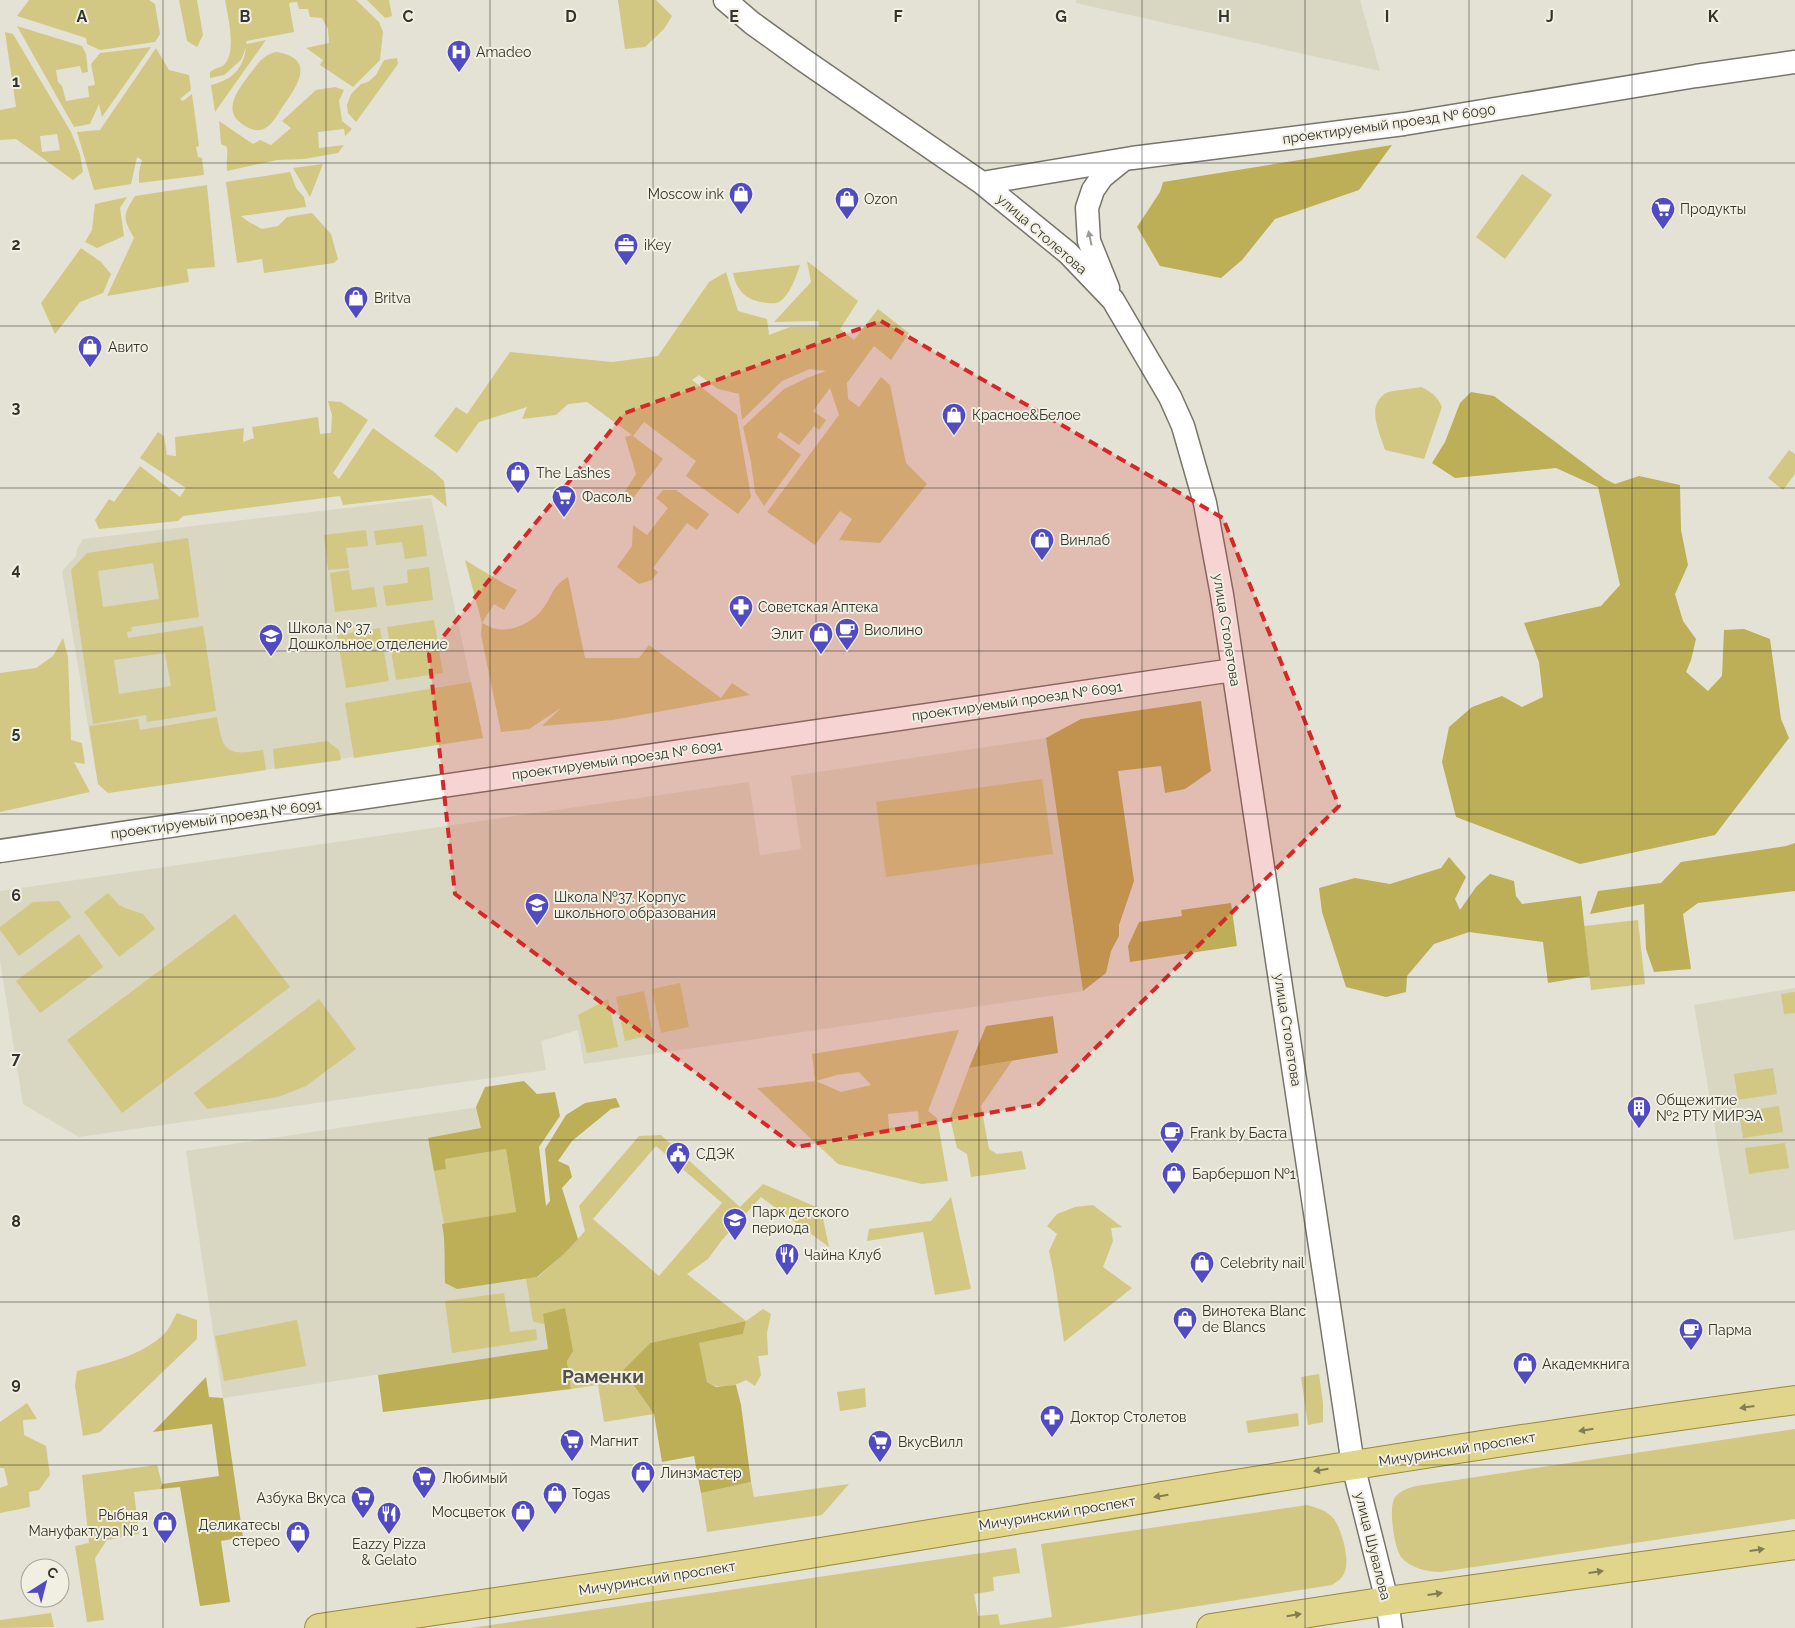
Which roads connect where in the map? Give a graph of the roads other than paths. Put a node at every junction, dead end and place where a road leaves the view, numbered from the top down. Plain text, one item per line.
1 (726, 0) edge
2 (1795, 62) edge
3 (1123, 160) junction
4 (982, 183) junction
5 (1113, 300) junction
6 (1233, 670) junction
7 (0, 851) edge
8 (1795, 1400) edge
9 (1353, 1465) junction
10 (1795, 1545) edge
11 (1387, 1601) junction
12 (319, 1628) edge
13 (1211, 1628) edge
14 (1391, 1628) edge

1 - 4 street, улица Столетова
2 - 3 street, проектируемый проезд № 6090
3 - 4 street, проектируемый проезд № 6090
5 -> 3 street
4 - 5 street, улица Столетова
5 - 6 street, улица Столетова
6 - 7 street, проектируемый проезд № 6091
6 - 9 street, улица Столетова
8 -> 9 main road, Мичуринский проспект
9 - 11 street, улица Шувалова
9 -> 12 main road, Мичуринский проспект
11 -> 10 main road
13 -> 11 main road
11 - 14 street, улица Шувалова

